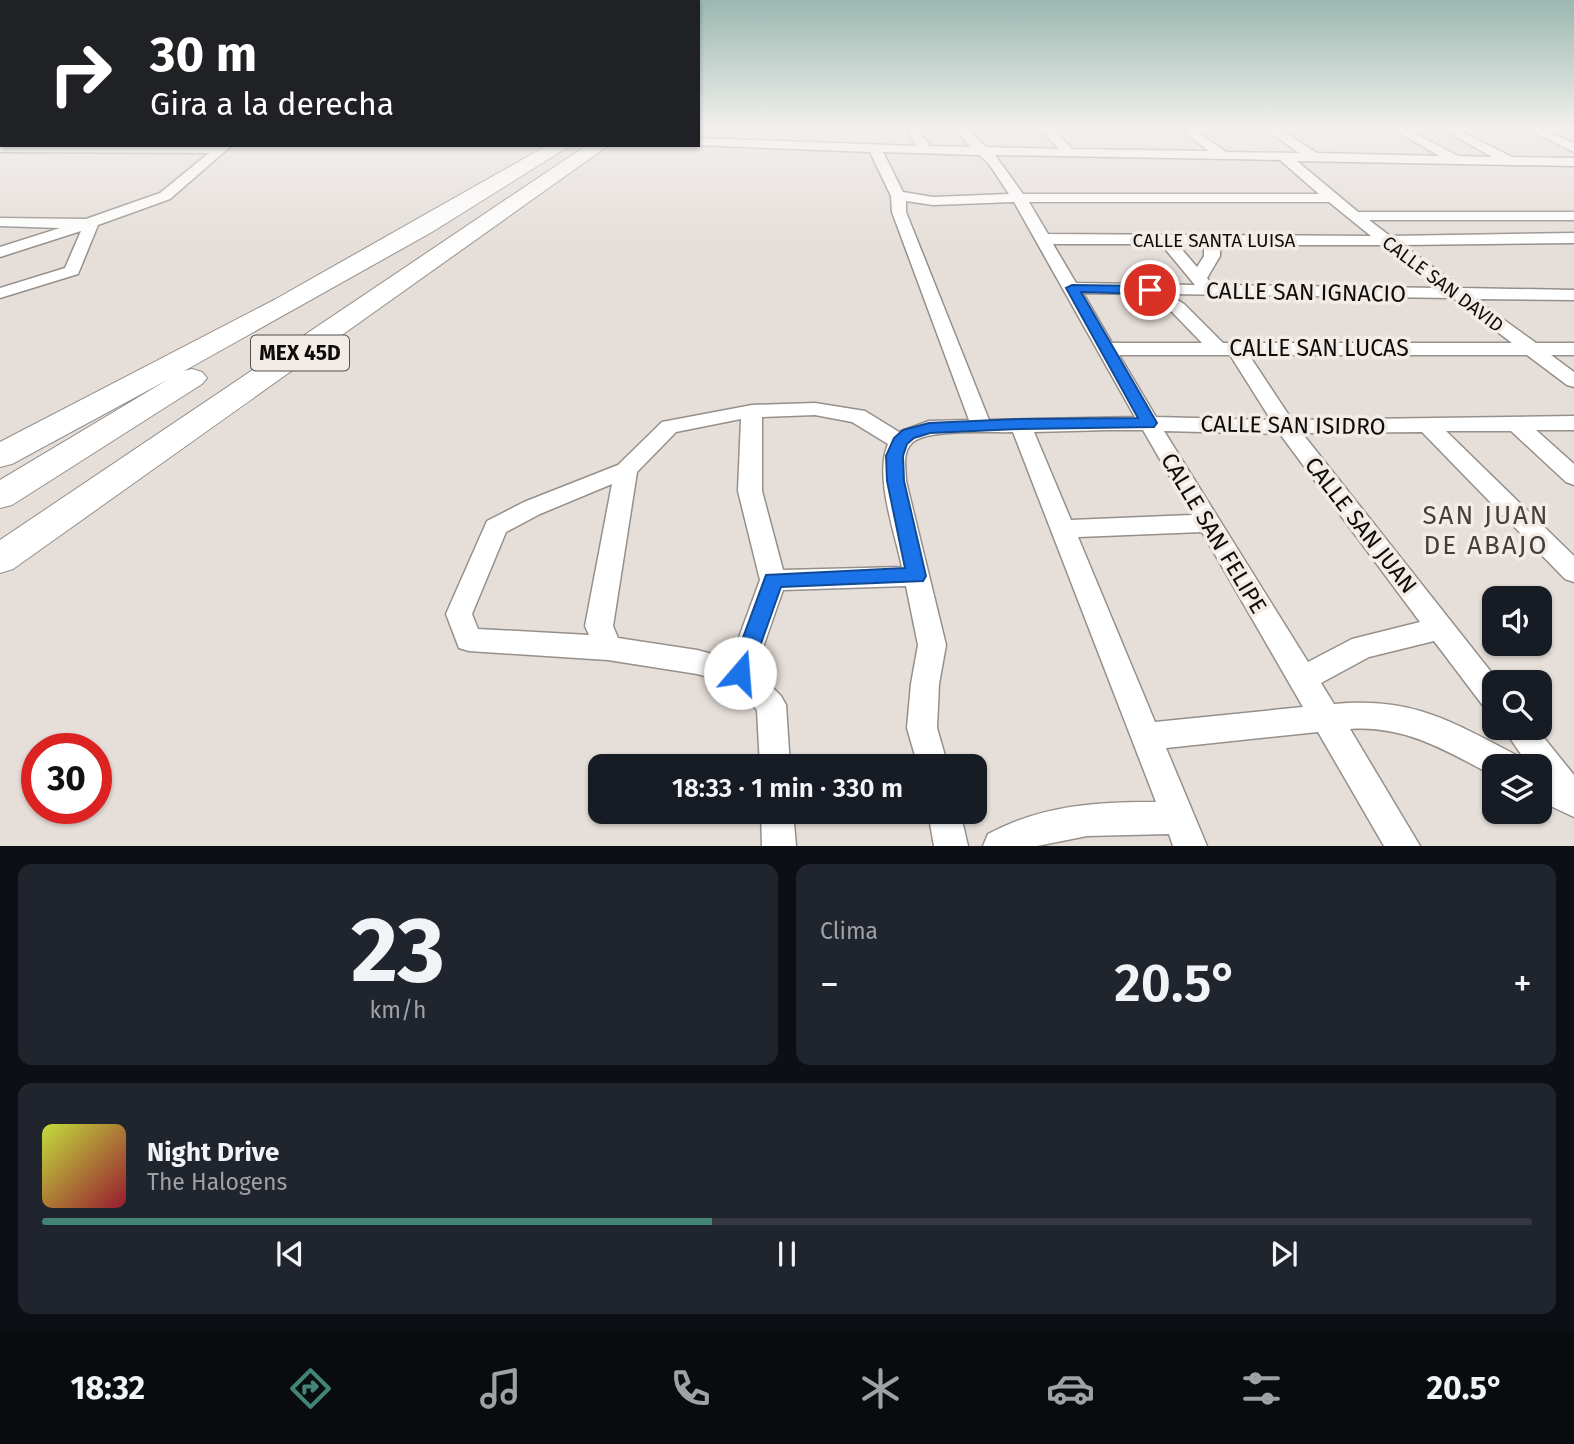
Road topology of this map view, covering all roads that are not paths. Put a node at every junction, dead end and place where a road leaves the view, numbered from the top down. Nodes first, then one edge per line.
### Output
1 (198, 168) edge
2 (523, 168) edge
3 (565, 168) edge
4 (883, 168) edge
5 (997, 168) edge
6 (1297, 168) edge
7 (1482, 168) edge
8 (1574, 172) edge
9 (558, 173) junction
10 (509, 177) junction
11 (1019, 198) junction
12 (1332, 198) junction
13 (898, 204) junction
14 (1354, 216) junction
15 (1574, 216) edge
16 (0, 222) edge
17 (91, 224) junction
18 (1574, 238) edge
19 (1041, 239) junction
20 (1166, 240) junction
21 (1212, 241) junction
22 (1387, 241) junction
23 (0, 252) edge
24 (1199, 287) junction
25 (1072, 288) junction
26 (1150, 290) junction
27 (0, 293) edge
28 (1455, 294) junction
29 (1574, 295) edge
30 (1178, 308) junction
31 (1226, 348) junction
32 (1107, 349) junction
33 (1574, 349) edge
34 (1531, 350) junction
35 (1574, 381) edge
36 (752, 411) junction
37 (1149, 423) junction
38 (1574, 423) edge
39 (1020, 424) junction
40 (1516, 424) junction
41 (981, 425) junction
42 (1428, 426) junction
43 (1286, 427) junction
44 (900, 442) junction
45 (0, 456) edge
46 (626, 470) junction
47 (1574, 477) edge
48 (0, 496) edge
49 (1208, 523) junction
50 (1062, 529) junction
51 (0, 536) edge
52 (0, 559) edge
53 (1574, 572) edge
54 (916, 576) junction
55 (773, 580) junction
56 (1440, 628) junction
57 (608, 648) junction
58 (740, 673) junction
59 (1302, 679) junction
60 (1482, 682) edge
61 (1325, 719) junction
62 (1147, 737) junction
63 (1527, 740) edge
64 (774, 754) edge
65 (930, 754) edge
66 (1484, 754) edge
67 (1552, 790) edge
68 (1574, 801) edge
69 (778, 824) edge
70 (947, 824) edge
71 (1185, 832) edge
72 (779, 845) edge
73 (951, 845) edge
74 (1000, 845) edge
75 (1403, 845) edge

1 - 17 street
2 - 10 highway, MEX 45D
3 - 9 highway, MEX 45D
4 - 13 street
5 - 11 street, CALLE SAN FELIPE
6 - 12 street, CALLE SAN DAVID
7 - 8 street
9 - 51 highway
9 - 52 highway, MEX 45D
10 - 45 highway, MEX 45D
10 - 48 highway
11 - 12 street
11 - 13 street
11 - 19 street, CALLE SAN FELIPE
12 - 14 street, CALLE SAN DAVID
13 - 41 street
14 - 15 street
14 - 22 street, CALLE SAN DAVID
16 - 17 street
17 - 23 street
17 - 27 street
18 - 22 street, CALLE SANTA LUISA
19 - 20 street, CALLE SANTA LUISA
19 - 25 street, CALLE SAN FELIPE
20 - 21 street, CALLE SANTA LUISA
20 - 24 street
21 - 22 street, CALLE SANTA LUISA
21 - 24 street
22 - 28 street, CALLE SAN DAVID
24 - 26 street, CALLE SAN IGNACIO
24 - 28 street, CALLE SAN IGNACIO
24 - 30 street
25 - 26 street, CALLE SAN IGNACIO
25 - 32 street, CALLE SAN FELIPE
26 - 30 street, CALLE SAN JUAN
28 - 29 street, CALLE SAN IGNACIO
28 - 34 street, CALLE SAN DAVID
30 - 31 street, CALLE SAN JUAN
31 - 32 street, CALLE SAN LUCAS
31 - 34 street, CALLE SAN LUCAS
31 - 43 street, CALLE SAN JUAN
32 - 37 street, CALLE SAN FELIPE
33 - 34 street, CALLE SAN LUCAS
34 - 35 street, CALLE SAN DAVID
36 - 44 street
36 - 46 street
36 - 55 street
37 - 39 street, CALLE SAN ISIDRO
37 - 43 street, CALLE SAN ISIDRO
37 - 49 street, CALLE SAN FELIPE
38 - 40 street, CALLE SAN ISIDRO
39 - 41 street, CALLE SAN ISIDRO
39 - 50 street
40 - 42 street, CALLE SAN ISIDRO
40 - 47 street
41 - 44 street, CALLE SAN ISIDRO
42 - 43 street, CALLE SAN ISIDRO
42 - 53 street
43 - 56 street, CALLE SAN JUAN
44 - 54 street
46 - 57 street
46 - 57 street
49 - 50 street
49 - 59 street, CALLE SAN FELIPE
50 - 62 street
54 - 55 street
54 - 65 street
55 - 58 street
56 - 59 street
56 - 60 street, CALLE SAN JUAN
57 - 58 street
58 - 64 street
59 - 61 street, CALLE SAN FELIPE
61 - 62 street
61 - 66 street
61 - 75 street, CALLE SAN FELIPE
62 - 71 street
63 - 68 street
67 - 68 street
69 - 72 street
70 - 73 street
71 - 74 street

